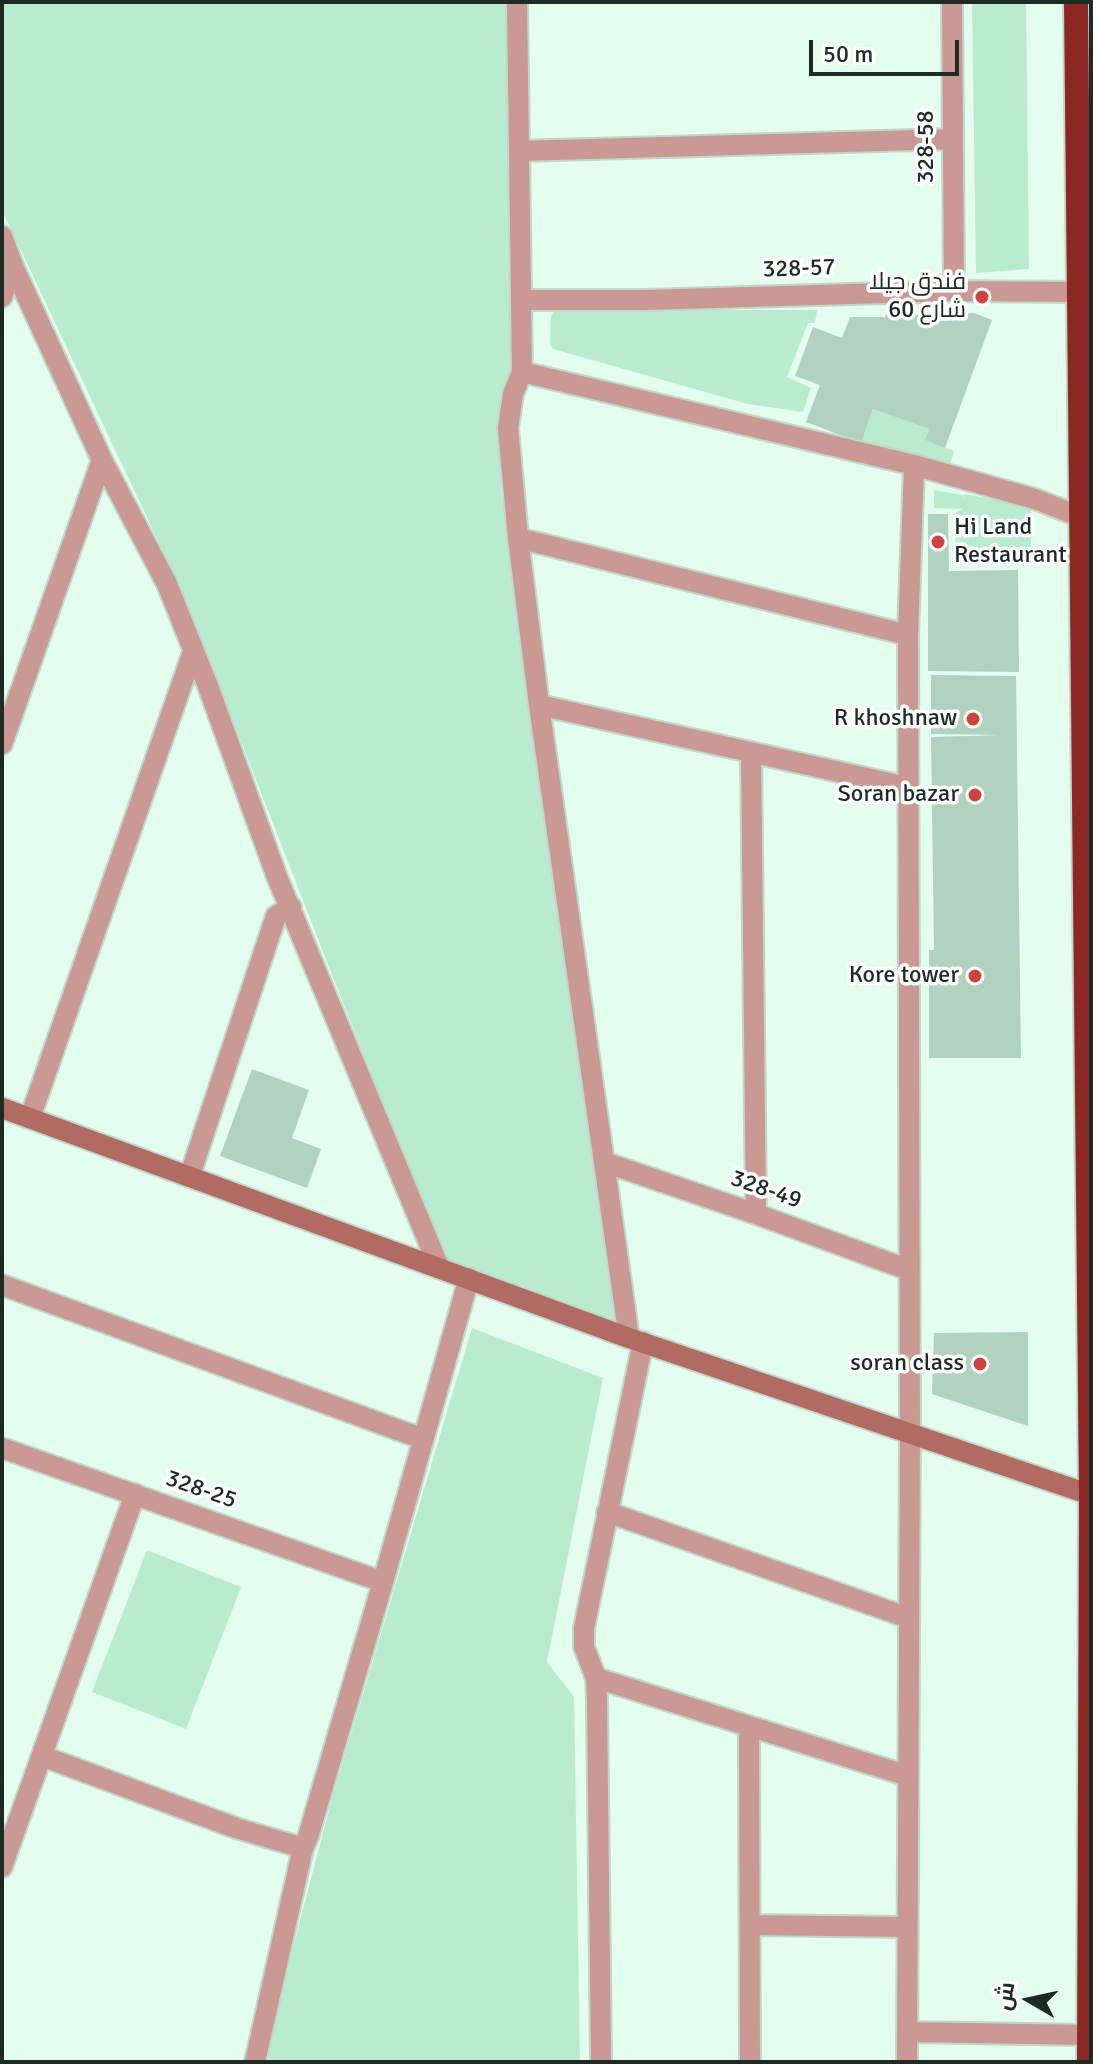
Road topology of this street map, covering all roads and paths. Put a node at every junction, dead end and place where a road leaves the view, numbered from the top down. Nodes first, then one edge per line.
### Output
1 (517, 2) edge
2 (952, 2) edge
3 (1076, 2) edge
4 (953, 139) junction
5 (519, 151) junction
6 (2, 236) edge
7 (13, 266) junction
8 (954, 291) junction
9 (1079, 292) junction
10 (2, 297) edge
11 (521, 300) junction
12 (522, 372) junction
13 (102, 460) junction
14 (914, 465) junction
15 (1081, 517) junction
16 (518, 538) junction
17 (908, 635) junction
18 (193, 652) junction
19 (539, 705) junction
20 (2, 744) edge
21 (751, 752) junction
22 (907, 787) junction
23 (291, 907) junction
24 (1088, 1016) edge
25 (2, 1108) edge
26 (30, 1118) junction
27 (604, 1162) junction
28 (190, 1175) junction
29 (756, 1214) junction
30 (439, 1267) junction
31 (909, 1270) junction
32 (469, 1278) junction
33 (2, 1285) edge
34 (636, 1340) junction
35 (910, 1432) junction
36 (423, 1439) junction
37 (2, 1448) edge
38 (135, 1494) junction
39 (1091, 1495) edge
40 (607, 1512) junction
41 (383, 1582) junction
42 (909, 1618) junction
43 (596, 1678) junction
44 (749, 1726) junction
45 (42, 1756) junction
46 (908, 1776) junction
47 (303, 1848) junction
48 (2, 1867) edge
49 (751, 1925) junction
50 (907, 1927) junction
51 (907, 2032) junction
52 (1089, 2035) edge
53 (255, 2062) edge
54 (601, 2062) edge
55 (750, 2062) edge
56 (907, 2062) edge
57 (1089, 2062) edge

1 - 5 street
2 - 4 street, 328-58
3 - 9 highway
4 - 5 street
4 - 8 street, 328-58
5 - 11 street
6 - 7 street
7 - 10 street
7 - 13 street
8 - 9 street, 328-57
8 - 11 street, 328-57
9 - 15 highway
11 - 12 street
12 - 14 street
12 - 16 street
13 - 18 street
13 - 20 street
14 - 15 street
14 - 17 street
15 - 24 highway
16 - 17 street
16 - 19 street
17 - 22 street
18 - 23 street
18 - 26 street
19 - 21 street
19 - 27 street
21 - 22 street
21 - 29 street
22 - 31 street
23 - 28 street
23 - 30 street
24 - 39 highway
25 - 26 street
26 - 28 street
27 - 29 street, 328-49
27 - 34 street
28 - 30 street
29 - 31 street, 328-49
30 - 32 street
31 - 35 street
32 - 34 street
32 - 36 street
33 - 36 street
34 - 35 street
34 - 40 street
35 - 39 street
35 - 42 street
36 - 41 street
37 - 38 street, 328-25
38 - 41 street, 328-25
38 - 45 street
39 - 52 highway
40 - 42 street
40 - 43 street
41 - 47 street
42 - 46 street
43 - 44 street
43 - 54 street
44 - 46 street
44 - 49 street
45 - 47 street
45 - 48 street
46 - 50 street
47 - 53 street
49 - 50 street
49 - 55 street
50 - 51 street
51 - 52 street
51 - 56 street
52 - 57 highway

